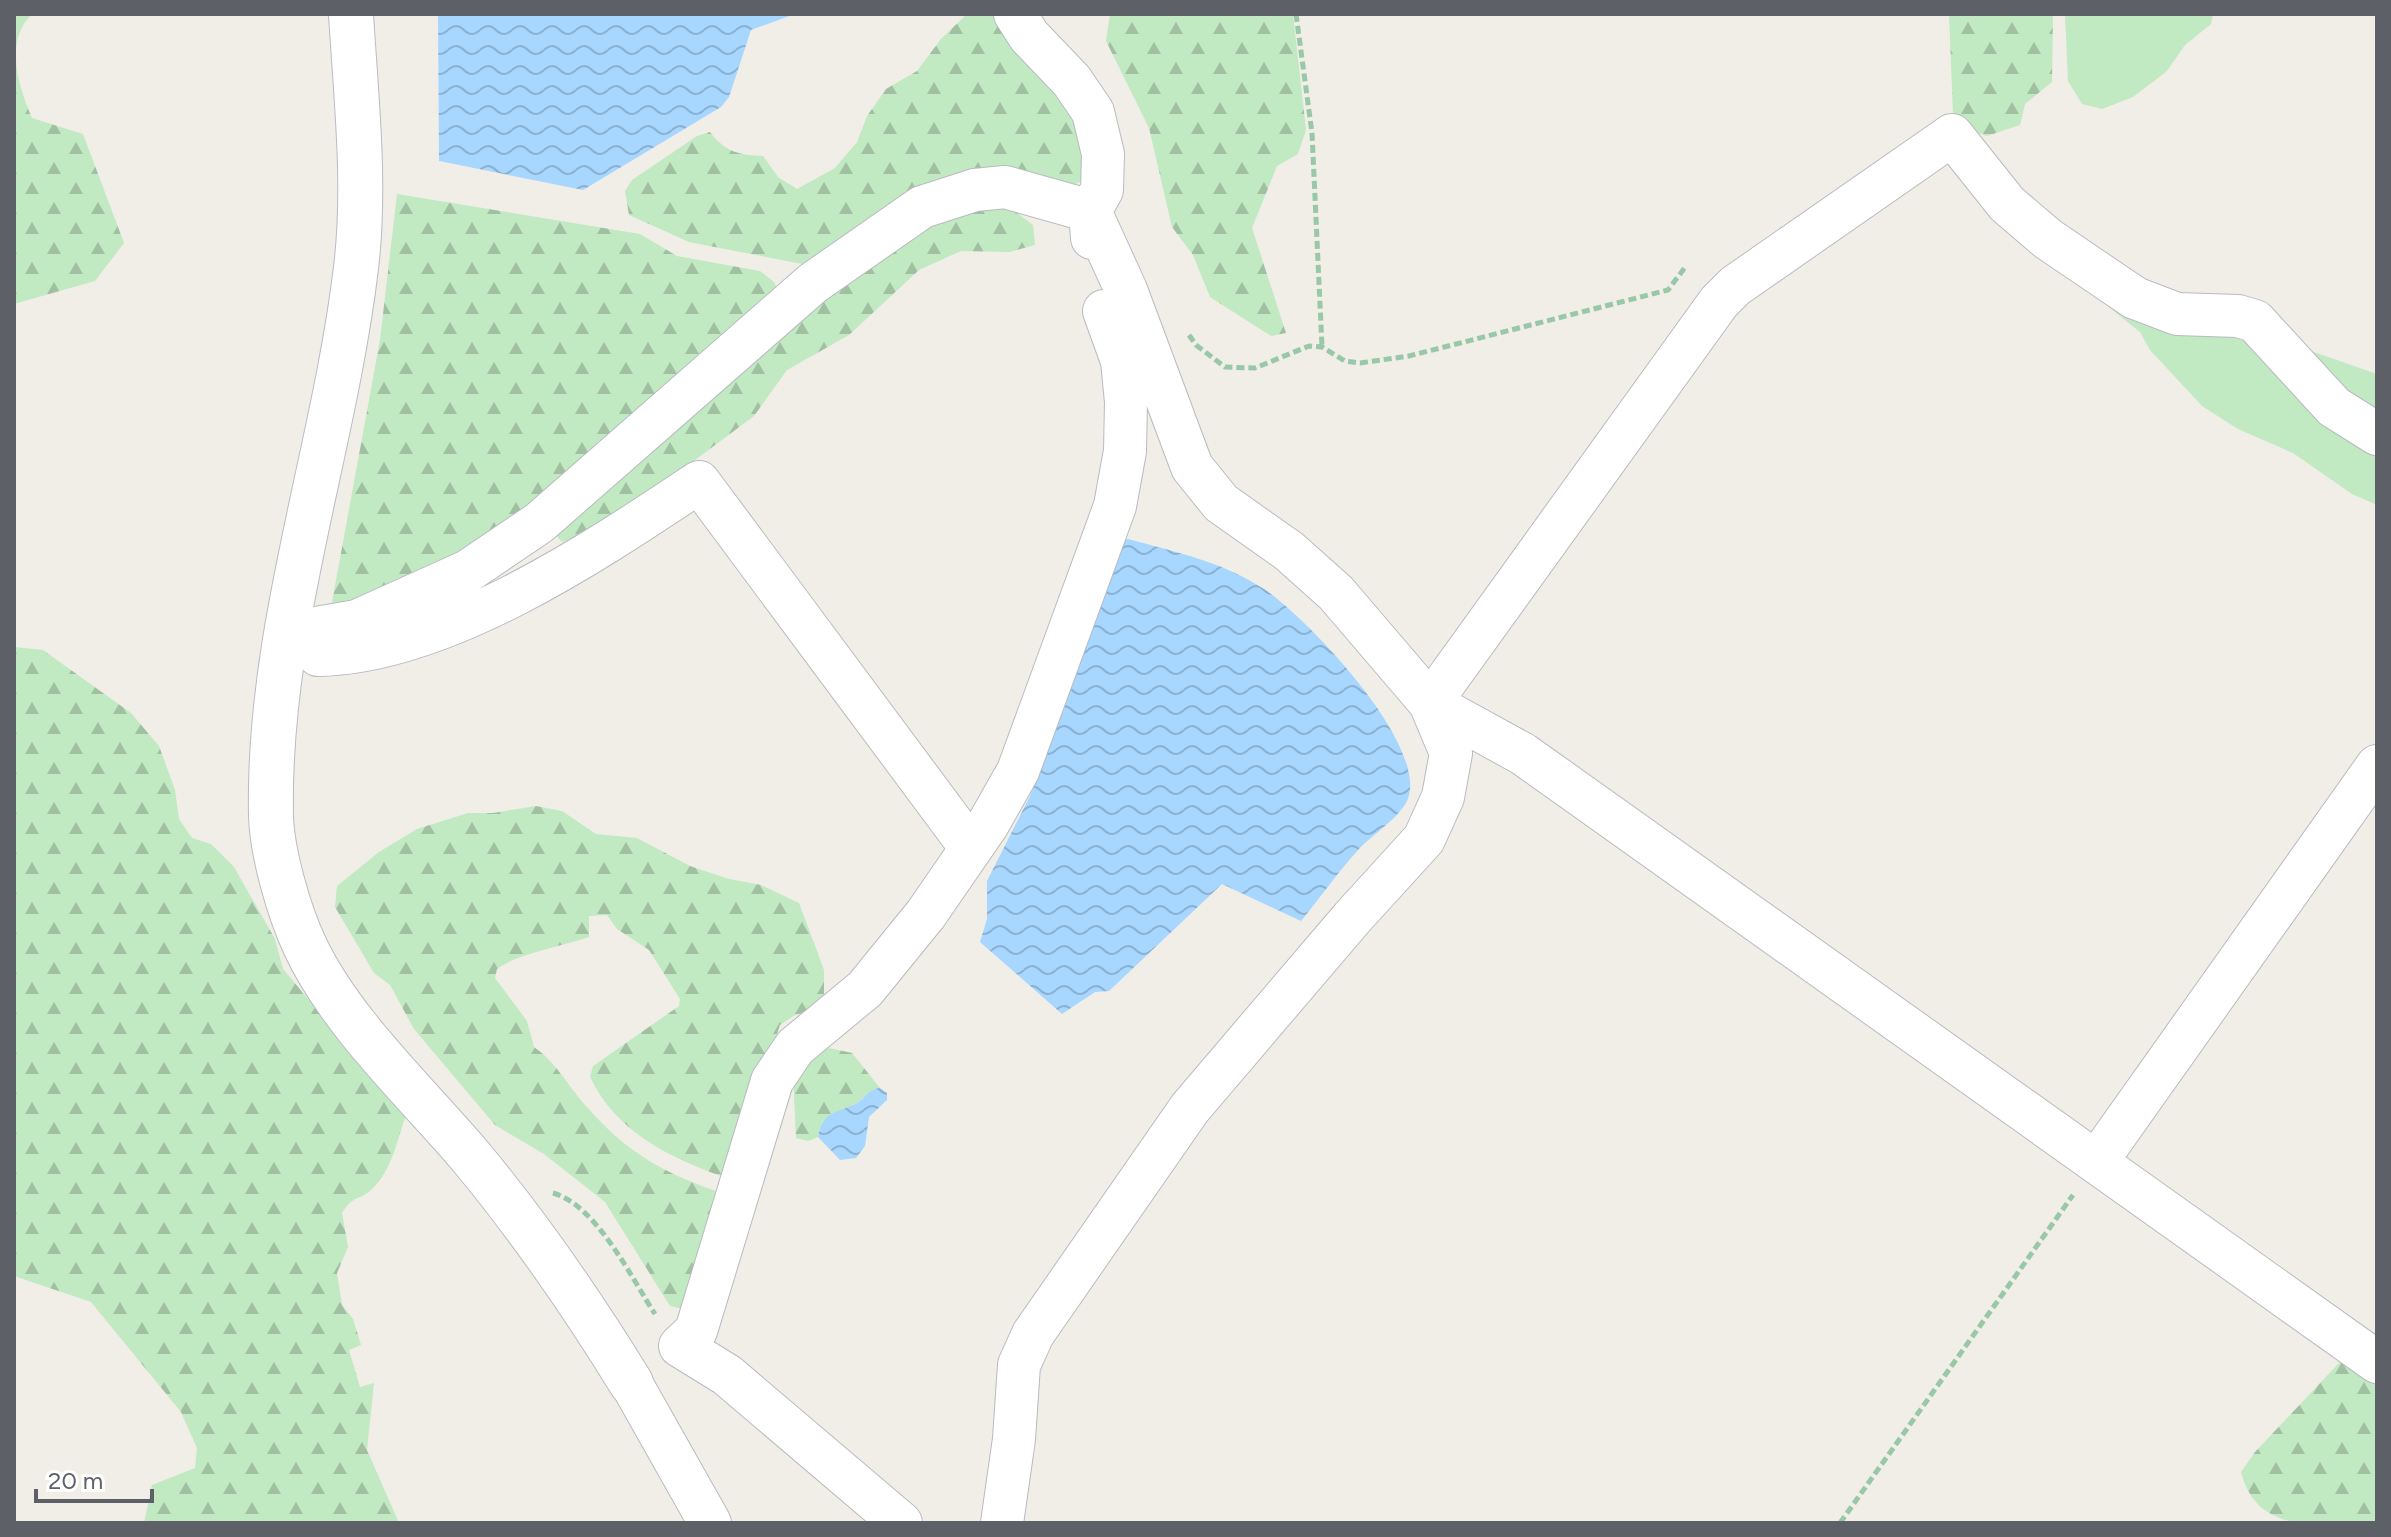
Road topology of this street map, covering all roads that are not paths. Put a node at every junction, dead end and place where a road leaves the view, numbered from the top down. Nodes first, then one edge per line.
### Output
1 (351, 14) edge
2 (1015, 14) edge
3 (1090, 211) junction
4 (2377, 434) edge
5 (286, 644) junction
6 (1430, 703) junction
7 (2377, 766) edge
8 (971, 848) junction
9 (2097, 1161) junction
10 (2377, 1362) edge
11 (631, 1383) joint
12 (710, 1523) edge
13 (901, 1523) edge
14 (1002, 1523) edge

1 - 5 street
2 - 3 street
3 - 5 street
3 - 6 street
3 - 8 street
4 - 6 street
5 - 8 street
5 - 11 street
6 - 9 street
6 - 14 street
7 - 9 street
8 - 13 street
9 - 10 street
11 - 12 street

